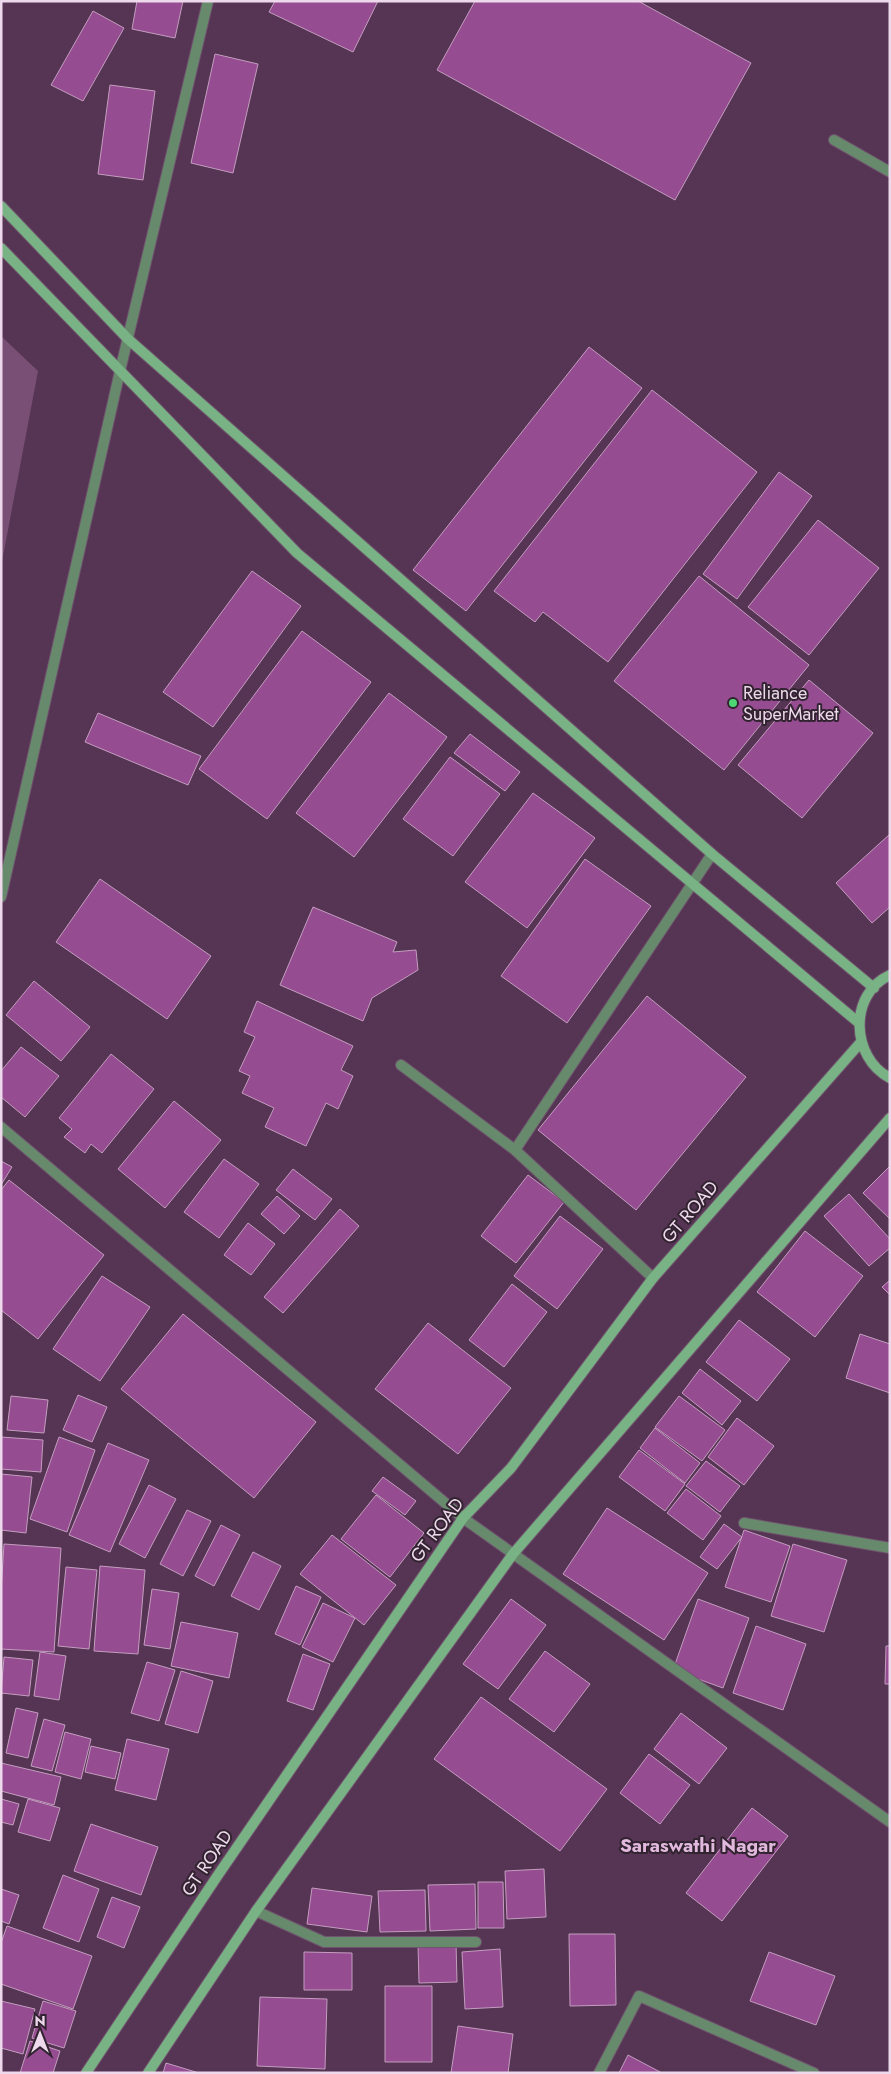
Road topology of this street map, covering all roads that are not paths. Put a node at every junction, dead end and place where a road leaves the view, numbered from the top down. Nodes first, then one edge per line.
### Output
1 (208, 1) edge
2 (834, 140) dead end
3 (890, 172) edge
4 (1, 206) edge
5 (1, 248) edge
6 (128, 339) junction
7 (120, 371) junction
8 (712, 854) junction
9 (693, 884) junction
10 (1, 897) edge
11 (890, 975) edge
12 (874, 988) junction
13 (859, 1023) junction
14 (861, 1042) junction
15 (401, 1065) dead end
16 (890, 1078) edge
17 (890, 1118) edge
18 (1, 1127) edge
19 (515, 1150) junction
20 (653, 1278) junction
21 (463, 1518) junction
22 (744, 1523) dead end
23 (890, 1548) edge
24 (513, 1554) junction
25 (890, 1822) edge
26 (256, 1911) junction
27 (476, 1942) dead end
28 (86, 2073) edge
29 (148, 2073) edge
30 (599, 2073) edge
31 (814, 2073) edge

1 - 6 street
2 - 3 street
4 - 6 main road
5 - 7 main road
6 - 7 street
6 - 8 main road
7 - 9 main road
7 - 10 street
8 - 9 street
8 - 12 main road
9 - 13 main road
9 - 19 street
11 - 12 main road
12 - 13 main road
13 - 14 main road
14 - 16 main road
14 - 20 main road, GT ROAD
15 - 19 street
17 - 24 main road
18 - 21 street
19 - 20 street
20 - 21 main road, GT ROAD
21 - 24 street
21 - 28 main road, GT ROAD
22 - 23 street
24 - 25 street
24 - 26 main road
26 - 27 street
26 - 29 main road
30 - 31 street

